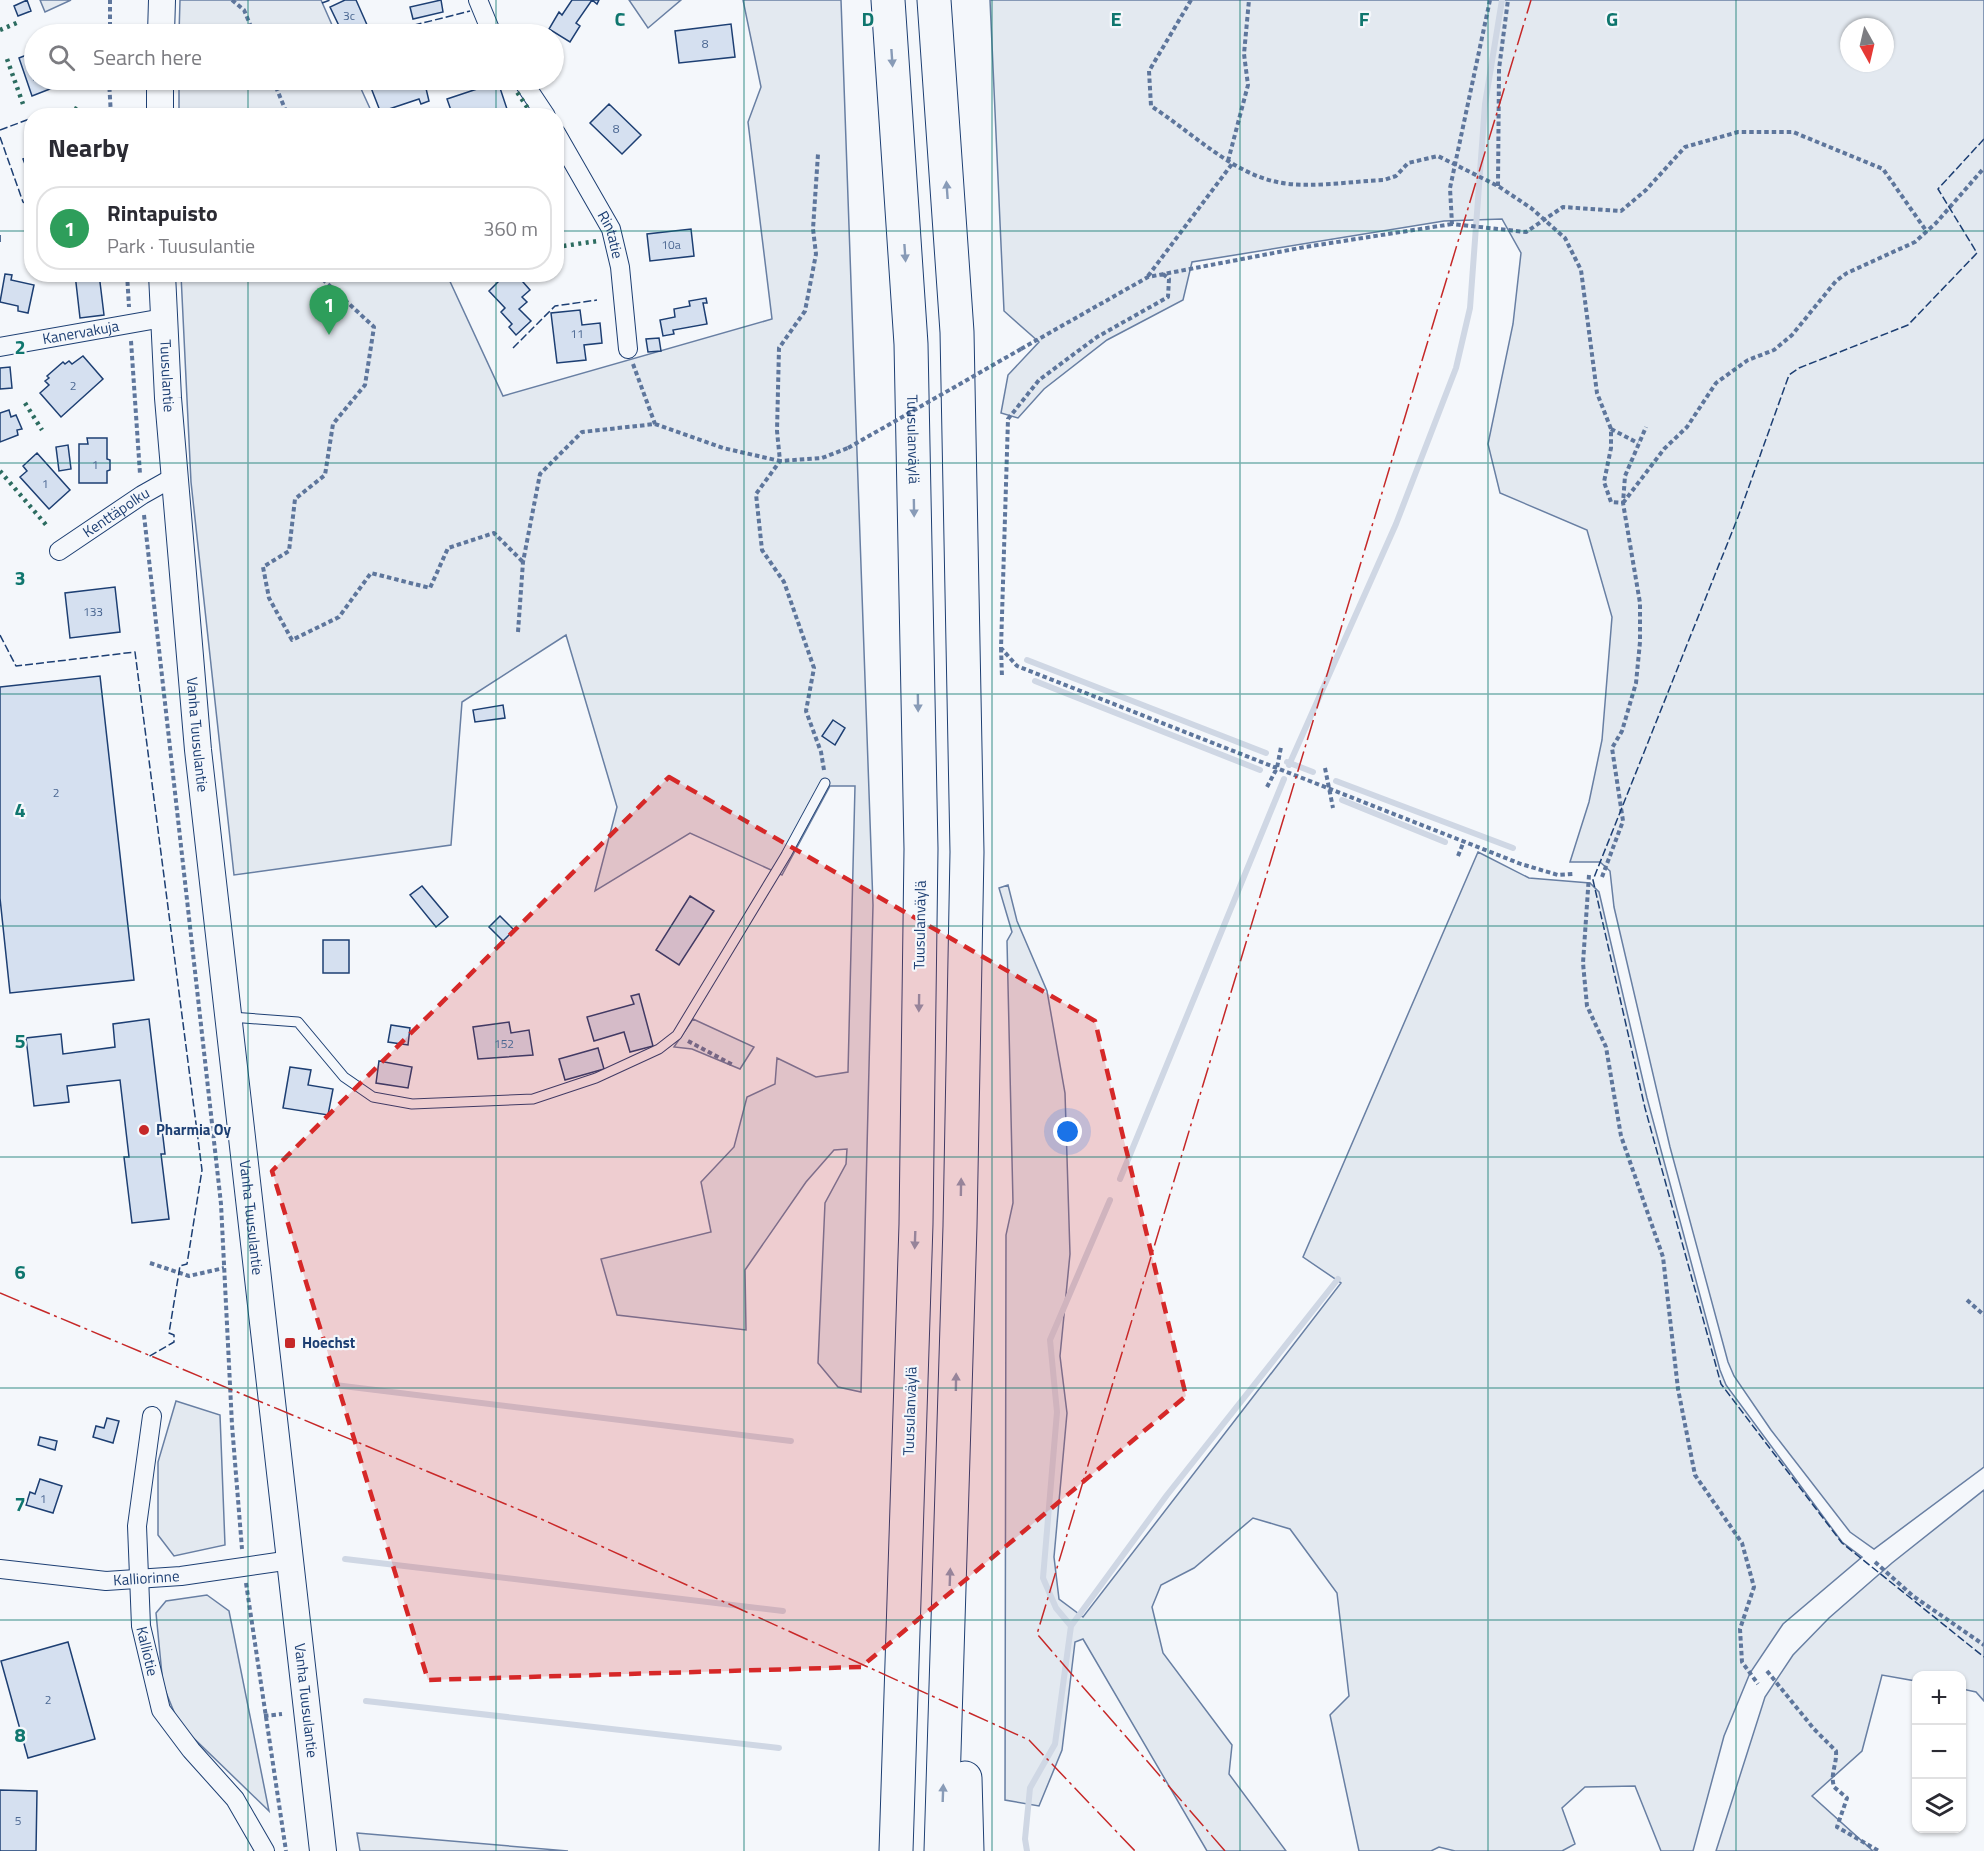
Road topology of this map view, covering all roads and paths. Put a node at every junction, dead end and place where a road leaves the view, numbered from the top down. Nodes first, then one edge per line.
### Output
1 (110, 0) edge
2 (162, 0) edge
3 (232, 0) edge
4 (478, 0) edge
5 (888, 0) edge
6 (934, 0) edge
7 (1191, 0) edge
8 (1249, 0) edge
9 (1490, 0) edge
10 (1508, 0) edge
11 (110, 24) edge
12 (161, 24) edge
13 (250, 24) edge
14 (488, 24) edge
15 (110, 90) edge
16 (160, 90) edge
17 (277, 90) edge
18 (529, 90) edge
19 (111, 108) edge
20 (160, 108) edge
21 (285, 108) edge
22 (541, 108) edge
23 (564, 147) edge
24 (818, 154) dead end
25 (1230, 163) junction
26 (1456, 165) junction
27 (1984, 168) edge
28 (1498, 186) junction
29 (1544, 219) junction
30 (1452, 224) junction
31 (1927, 232) junction
32 (1163, 274) junction
33 (1148, 277) junction
34 (127, 282) edge
35 (162, 282) edge
36 (326, 282) edge
37 (163, 318) junction
38 (130, 324) junction
39 (0, 347) edge
40 (628, 349) joint
41 (655, 424) junction
42 (1646, 426) dead end
43 (1611, 429) junction
44 (1638, 443) junction
45 (780, 461) junction
46 (174, 477) junction
47 (142, 495) junction
48 (1623, 503) junction
49 (60, 551) dead end
50 (523, 562) junction
51 (518, 632) dead end
52 (1001, 648) junction
53 (1002, 677) dead end
54 (1281, 747) dead end
55 (1277, 768) junction
56 (1325, 768) dead end
57 (825, 783) joint
58 (1267, 787) dead end
59 (1330, 788) junction
60 (1333, 808) dead end
61 (1464, 841) junction
62 (1458, 856) dead end
63 (1573, 874) dead end
64 (1589, 875) dead end
65 (1602, 877) dead end
66 (229, 1016) junction
67 (677, 1035) junction
68 (733, 1065) dead end
69 (150, 1263) dead end
70 (224, 1268) junction
71 (1966, 1300) dead end
72 (1984, 1315) edge
73 (152, 1416) dead end
74 (291, 1560) junction
75 (1875, 1562) dead end
76 (243, 1567) junction
77 (0, 1569) edge
78 (140, 1579) junction
79 (948, 1615) junction
80 (1984, 1645) edge
81 (1767, 1671) dead end
82 (1758, 1684) dead end
83 (282, 1714) dead end
84 (264, 1716) junction
85 (265, 1851) edge
86 (286, 1851) edge
87 (323, 1851) edge
88 (896, 1851) edge
89 (941, 1851) edge
90 (967, 1851) edge
91 (1879, 1851) edge

1 - 11 path
2 - 12 main road
3 - 13 path
4 - 14 street
5 -> 88 highway, Tuusulanväylä
79 -> 6 highway
7 - 25 path
8 - 25 path
9 - 26 path
10 - 28 path
15 - 19 path
16 - 20 main road
17 - 21 path
18 - 22 street
23 - 40 street, Rintatie
24 - 45 path
25 - 26 path
25 - 33 path
26 - 28 path
26 - 30 path
27 - 31 path
28 - 29 path
29 - 30 path
29 - 31 path
29 - 43 path
30 - 32 path
31 - 48 path
32 - 33 path
32 - 52 path
33 - 45 path, bridge
34 - 38 path
35 - 37 main road, Tuusulantie
36 - 50 path
37 - 38 street, Kanervakuja
37 - 46 main road, Tuusulantie
38 - 39 street, Kanervakuja
38 - 47 path
40 - 41 path
41 - 45 path
41 - 50 path
42 - 44 path
43 - 44 path
43 - 48 path
44 - 48 path
45 - 57 path
46 - 47 street, Kenttäpolku
46 - 66 main road, Vanha Tuusulantie
47 - 49 street, Kenttäpolku
47 - 70 path
48 - 65 path
50 - 51 path
52 - 53 path
52 - 55 path
54 - 55 path
55 - 58 path
55 - 59 path
56 - 59 path
57 - 67 lane
59 - 60 path
59 - 61 path
61 - 62 path
61 - 63 path
64 - 82 path
66 - 67 lane
66 - 74 main road, Vanha Tuusulantie
67 - 68 path
69 - 70 path
70 - 76 path
71 - 72 path
73 - 78 street, Kalliotie
74 - 76 street, Kalliorinne
74 - 87 main road, Vanha Tuusulantie
75 - 80 path
76 - 78 street, Kalliorinne
76 - 84 path
77 - 78 street, Kalliorinne
78 - 85 street, Kalliotie
89 -> 79 highway
79 - 90 highway
81 - 91 path
83 - 84 path
84 - 86 path

